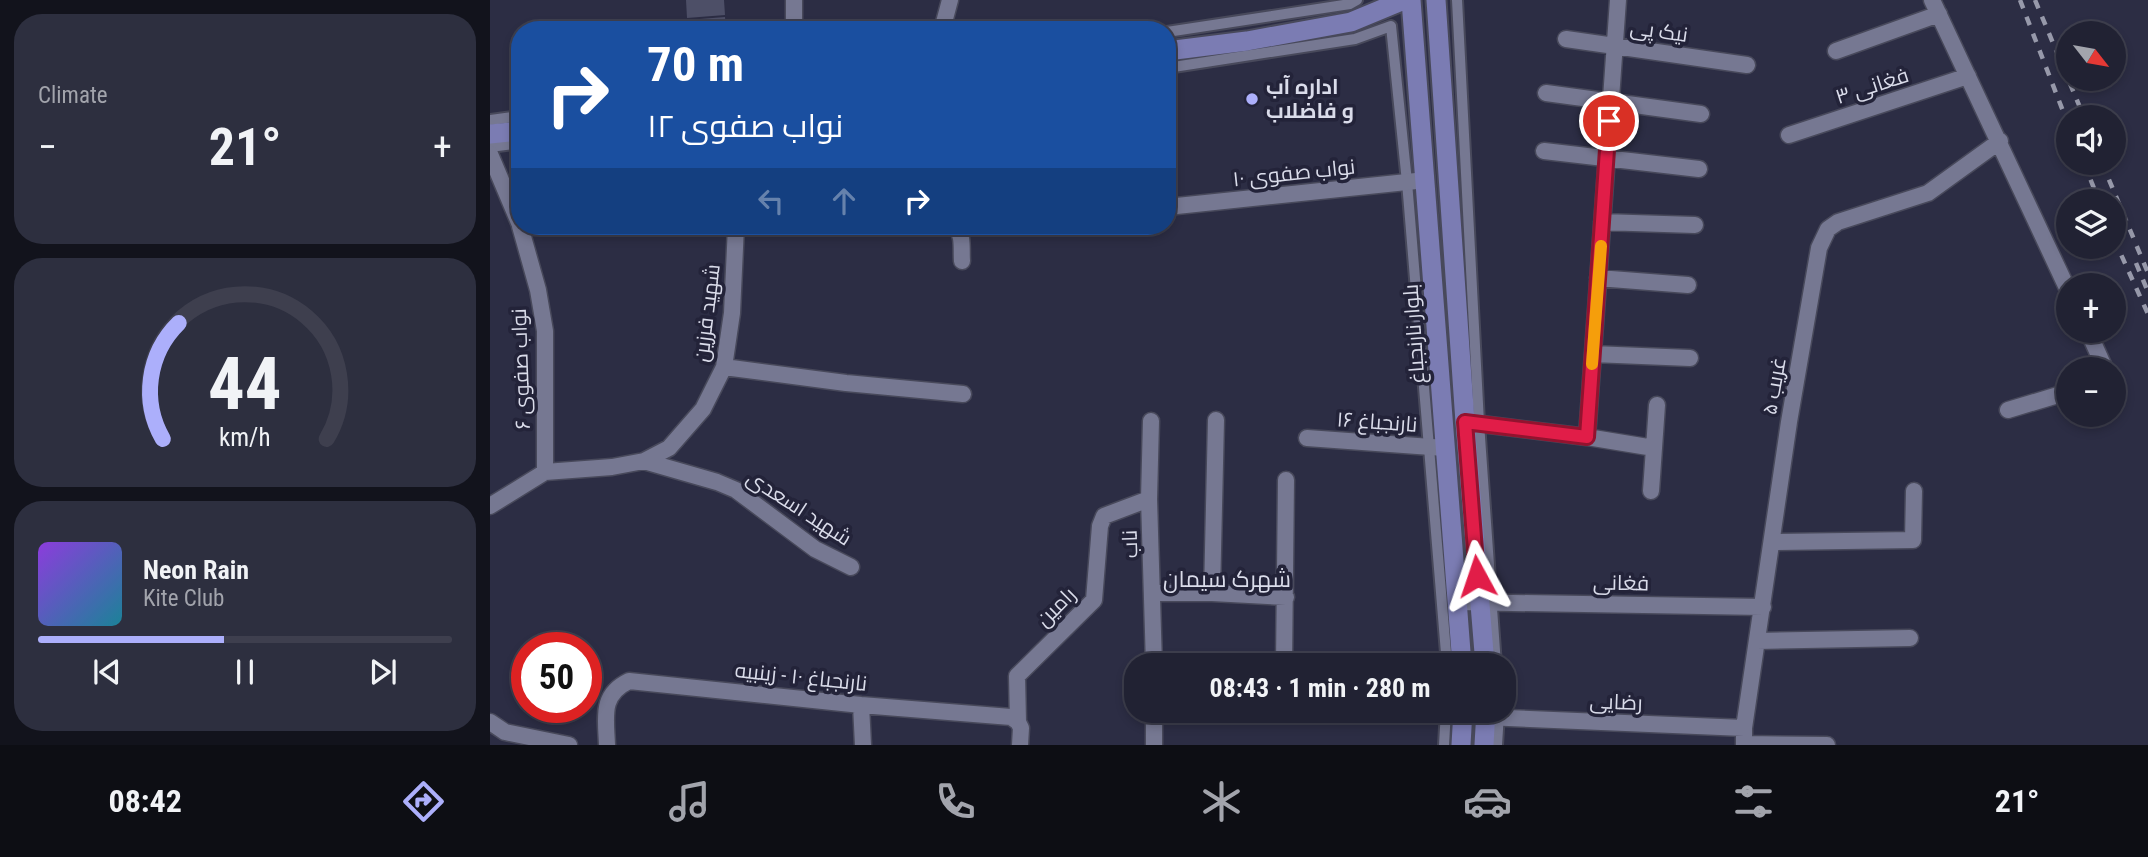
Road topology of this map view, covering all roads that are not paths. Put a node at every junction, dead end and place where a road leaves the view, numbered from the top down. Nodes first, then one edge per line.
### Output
1 (794, 0) edge
2 (950, 0) edge
3 (1357, 0) edge
4 (1404, 0) edge
5 (1411, 0) edge
6 (1436, 0) edge
7 (1457, 0) edge
8 (1618, 0) edge
9 (1935, 7) edge
10 (794, 21) edge
11 (944, 21) edge
12 (1176, 31) edge
13 (1566, 39) dead end
14 (1614, 46) junction
15 (1176, 50) edge
16 (1836, 51) dead end
17 (1747, 65) dead end
18 (1176, 67) edge
19 (1968, 76) junction
20 (1546, 93) dead end
21 (1610, 102) junction
22 (1701, 114) dead end
23 (511, 117) edge
24 (490, 120) edge
25 (511, 132) edge
26 (490, 134) edge
27 (1789, 135) dead end
28 (2000, 141) junction
29 (511, 144) edge
30 (490, 147) edge
31 (1544, 151) dead end
32 (490, 154) edge
33 (1606, 159) junction
34 (1699, 169) dead end
35 (1416, 181) junction
36 (511, 202) edge
37 (1176, 206) edge
38 (1602, 222) junction
39 (1695, 225) dead end
40 (523, 235) edge
41 (736, 235) edge
42 (961, 235) edge
43 (962, 261) dead end
44 (2060, 273) edge
45 (1598, 278) junction
46 (1688, 285) dead end
47 (1593, 354) junction
48 (1690, 358) dead end
49 (724, 367) junction
50 (963, 394) dead end
51 (2056, 396) edge
52 (1657, 405) dead end
53 (2008, 410) dead end
54 (1216, 420) dead end
55 (1151, 422) dead end
56 (1472, 422) junction
57 (1587, 437) junction
58 (1307, 438) dead end
59 (1437, 448) junction
60 (1654, 448) junction
61 (644, 461) junction
62 (545, 472) junction
63 (1286, 480) dead end
64 (1651, 491) dead end
65 (1914, 491) dead end
66 (1149, 499) junction
67 (490, 506) edge
68 (1773, 542) junction
69 (851, 567) dead end
70 (1153, 593) junction
71 (1212, 593) junction
72 (1286, 597) junction
73 (1486, 601) junction
74 (1456, 602) junction
75 (1763, 607) junction
76 (1910, 638) dead end
77 (1757, 641) junction
78 (1154, 653) edge
79 (1284, 653) edge
80 (1446, 653) edge
81 (1461, 653) edge
82 (1485, 653) edge
83 (1494, 653) edge
84 (861, 705) junction
85 (1516, 716) edge
86 (490, 722) edge
87 (1018, 722) junction
88 (1154, 723) edge
89 (1445, 723) edge
90 (1462, 723) edge
91 (1490, 723) edge
92 (1493, 723) edge
93 (1744, 739) edge
94 (561, 744) edge
95 (607, 745) edge
96 (863, 745) edge
97 (1020, 745) edge
98 (1154, 745) edge
99 (1444, 745) edge
100 (1461, 745) edge
101 (1484, 745) edge
102 (1497, 745) edge
103 (1827, 745) edge

1 - 10 street
2 - 11 street
3 - 12 street
4 - 15 main road
5 - 35 main road, بلوار نارنجباغ
6 - 56 main road
7 - 56 street
8 - 14 street
9 - 16 street
9 - 19 street
13 - 14 street, نیک پی
14 - 17 street, نیک پی
14 - 21 street
18 - 35 street
19 - 27 street, فغانی ۳
19 - 28 street
20 - 21 street
21 - 22 street
21 - 33 street
23 - 24 street
25 - 26 main road
28 - 44 street
28 - 68 street, غریب ۵
29 - 30 street
31 - 33 street
32 - 36 street, نواب صفوی ۶
33 - 34 street
33 - 38 street
35 - 37 street, نواب صفوی ۱۰
35 - 59 main road, بلوار نارنجباغ
38 - 39 street
38 - 45 street
40 - 62 street, نواب صفوی ۶
41 - 49 street, شهید فرزین
42 - 43 street
45 - 46 street
45 - 47 street
47 - 48 street
47 - 57 street
49 - 50 street
49 - 61 street, شهید فرزین
51 - 53 street
52 - 60 street
54 - 71 street
55 - 66 street, ناب
56 - 57 street
56 - 73 main road
57 - 60 street
58 - 59 street, نارنجباغ ۱۶
59 - 74 main road, بلوار نارنجباغ
59 - 80 street
60 - 64 street
61 - 62 street, شهید فرزین
61 - 69 street, شهید اسعدی
62 - 67 street, شهید فرزین
63 - 72 street
65 - 68 street
66 - 70 street, ناب
66 - 87 street, رامین
68 - 75 street, غریب ۵
70 - 71 street
70 - 78 street, ناب
71 - 72 street
72 - 79 street
73 - 74 street, فغانی
73 - 75 street, فغانی
73 - 82 main road
73 - 83 street
74 - 81 main road, بلوار نارنجباغ
75 - 77 street, غریب ۵
76 - 77 street
77 - 93 street, غریب ۵
84 - 87 street, نارنجباغ ۱۰ - زینبیه
84 - 95 street, نارنجباغ ۱۰ - زینبیه
84 - 96 street
85 - 93 street, رضایی
86 - 94 street
87 - 97 street
88 - 98 street
89 - 99 street
90 - 100 main road
91 - 101 main road
92 - 102 street
93 - 103 street, رضایی

